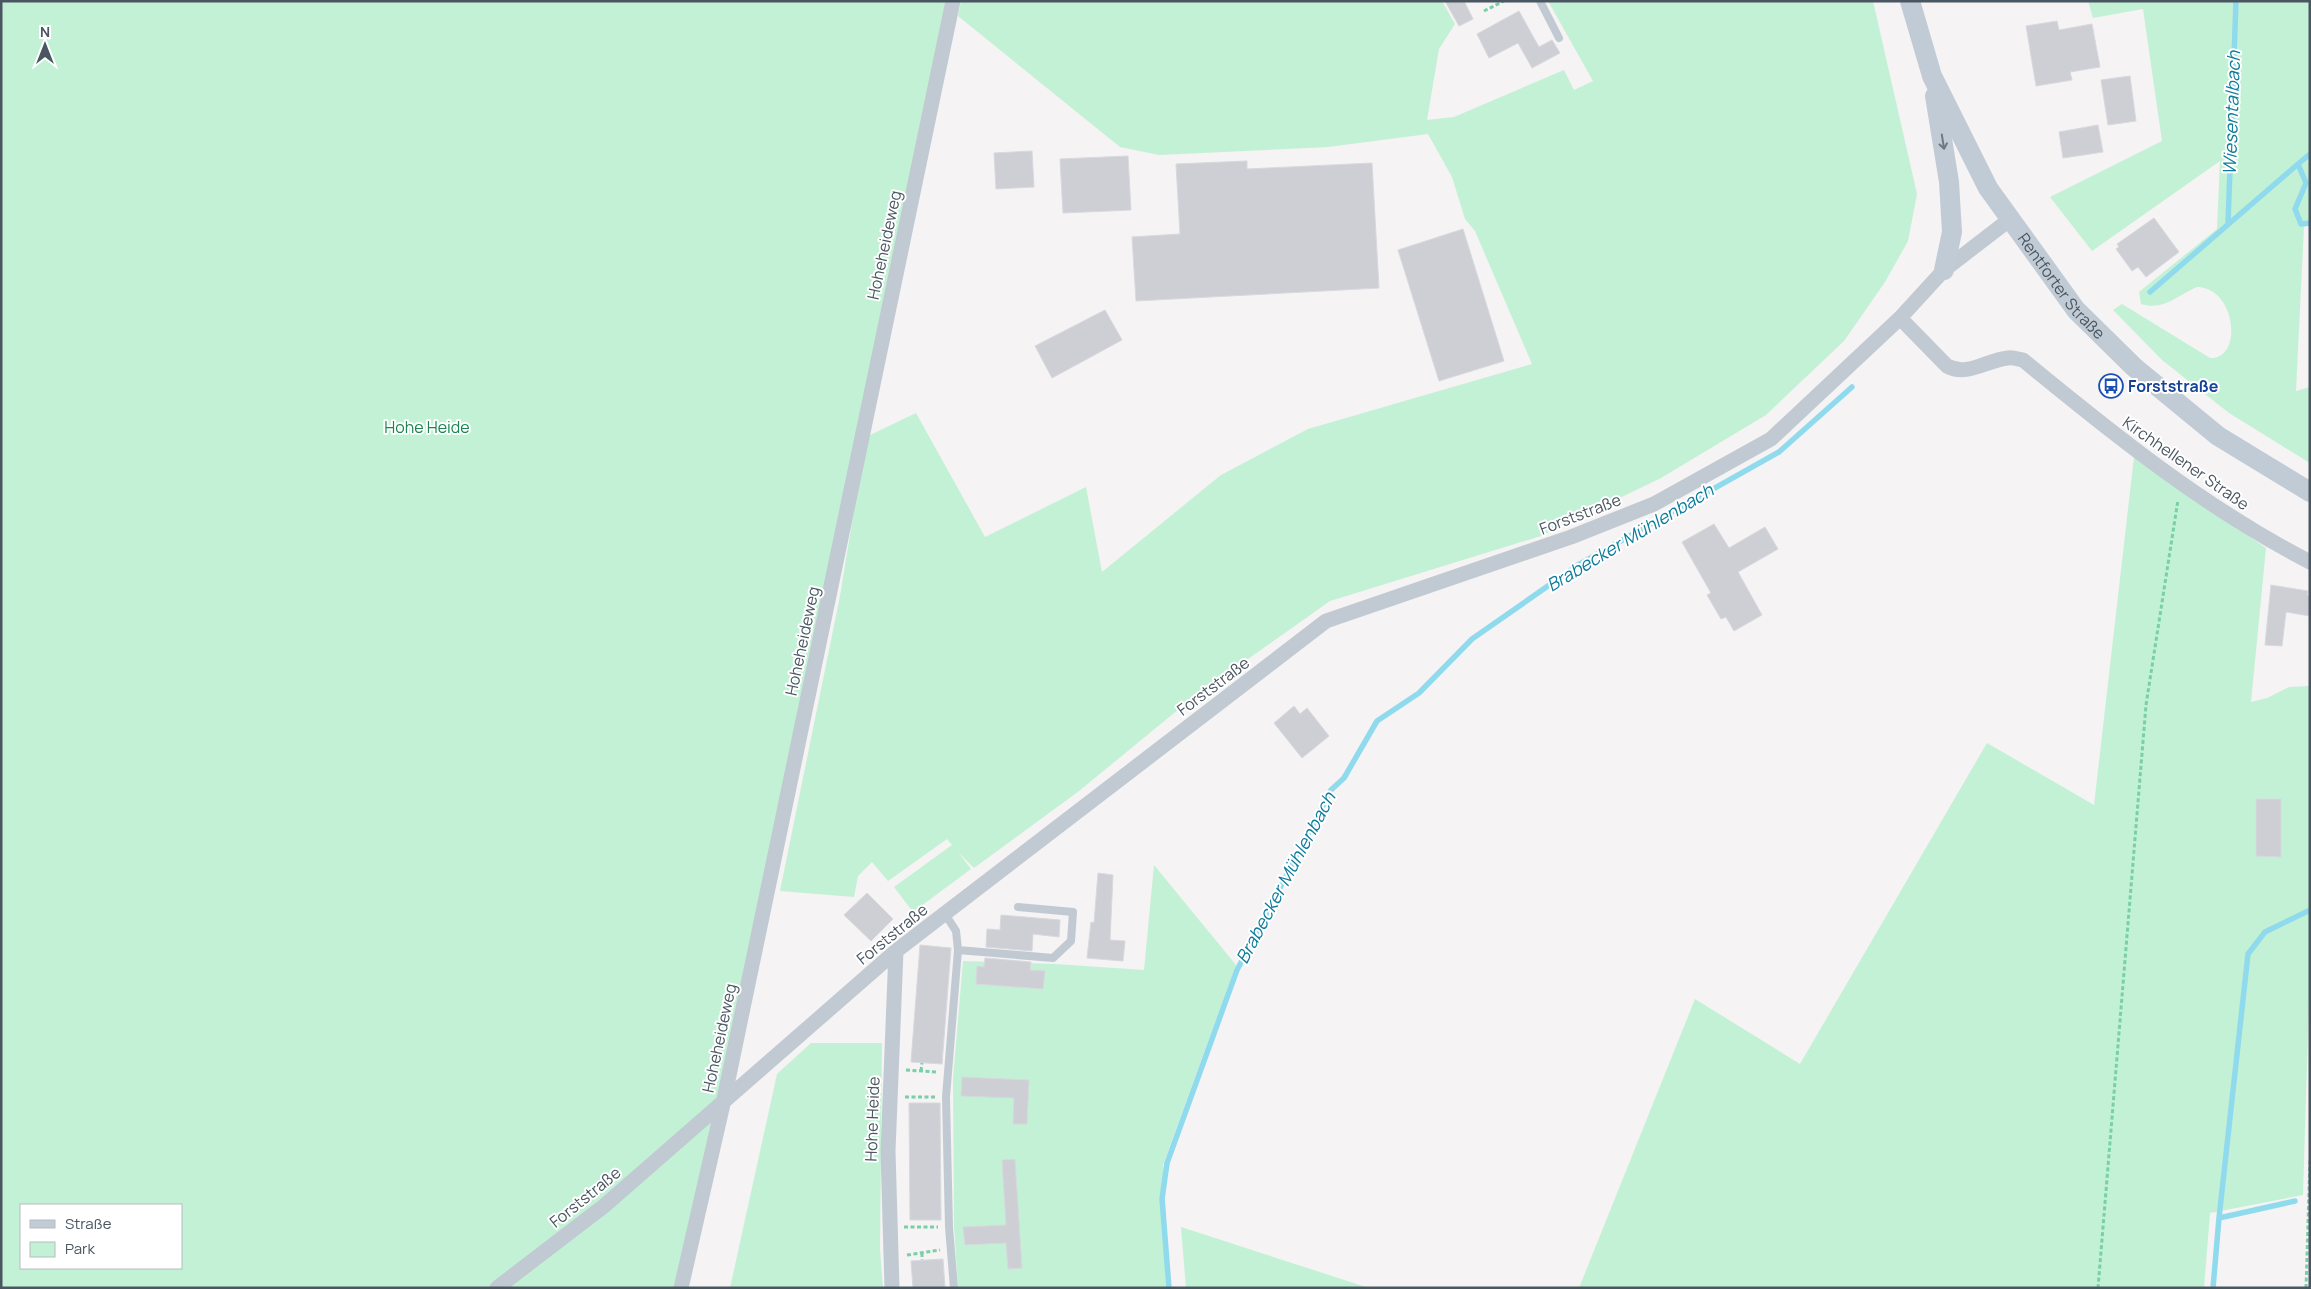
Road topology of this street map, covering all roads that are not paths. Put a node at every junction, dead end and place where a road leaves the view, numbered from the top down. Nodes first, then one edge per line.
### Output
1 (953, 1) edge
2 (1540, 1) edge
3 (1910, 1) edge
4 (1560, 38) dead end
5 (1932, 76) junction
6 (2009, 220) junction
7 (1944, 270) junction
8 (1900, 318) junction
9 (2310, 492) edge
10 (2310, 562) edge
11 (1018, 907) dead end
12 (945, 914) junction
13 (958, 950) junction
14 (896, 951) junction
15 (723, 1104) junction
16 (497, 1288) edge
17 (681, 1288) edge
18 (892, 1288) edge
19 (954, 1288) edge

1 - 15 street, Hoheheideweg
2 - 4 lane
3 - 5 main road, Rentforter Straße
5 - 6 main road, Rentforter Straße
5 -> 7 main road
6 - 7 street, Forststraße
6 - 9 main road, Rentforter Straße
7 - 8 street, Forststraße
8 - 10 street, Kirchhellener Straße
8 - 12 street, Forststraße
11 - 13 lane
12 - 13 lane
12 - 14 street, Forststraße
13 - 19 lane
14 - 15 street, Forststraße
14 - 18 street, Hohe Heide
15 - 16 street, Forststraße
15 - 17 street, Hoheheideweg

